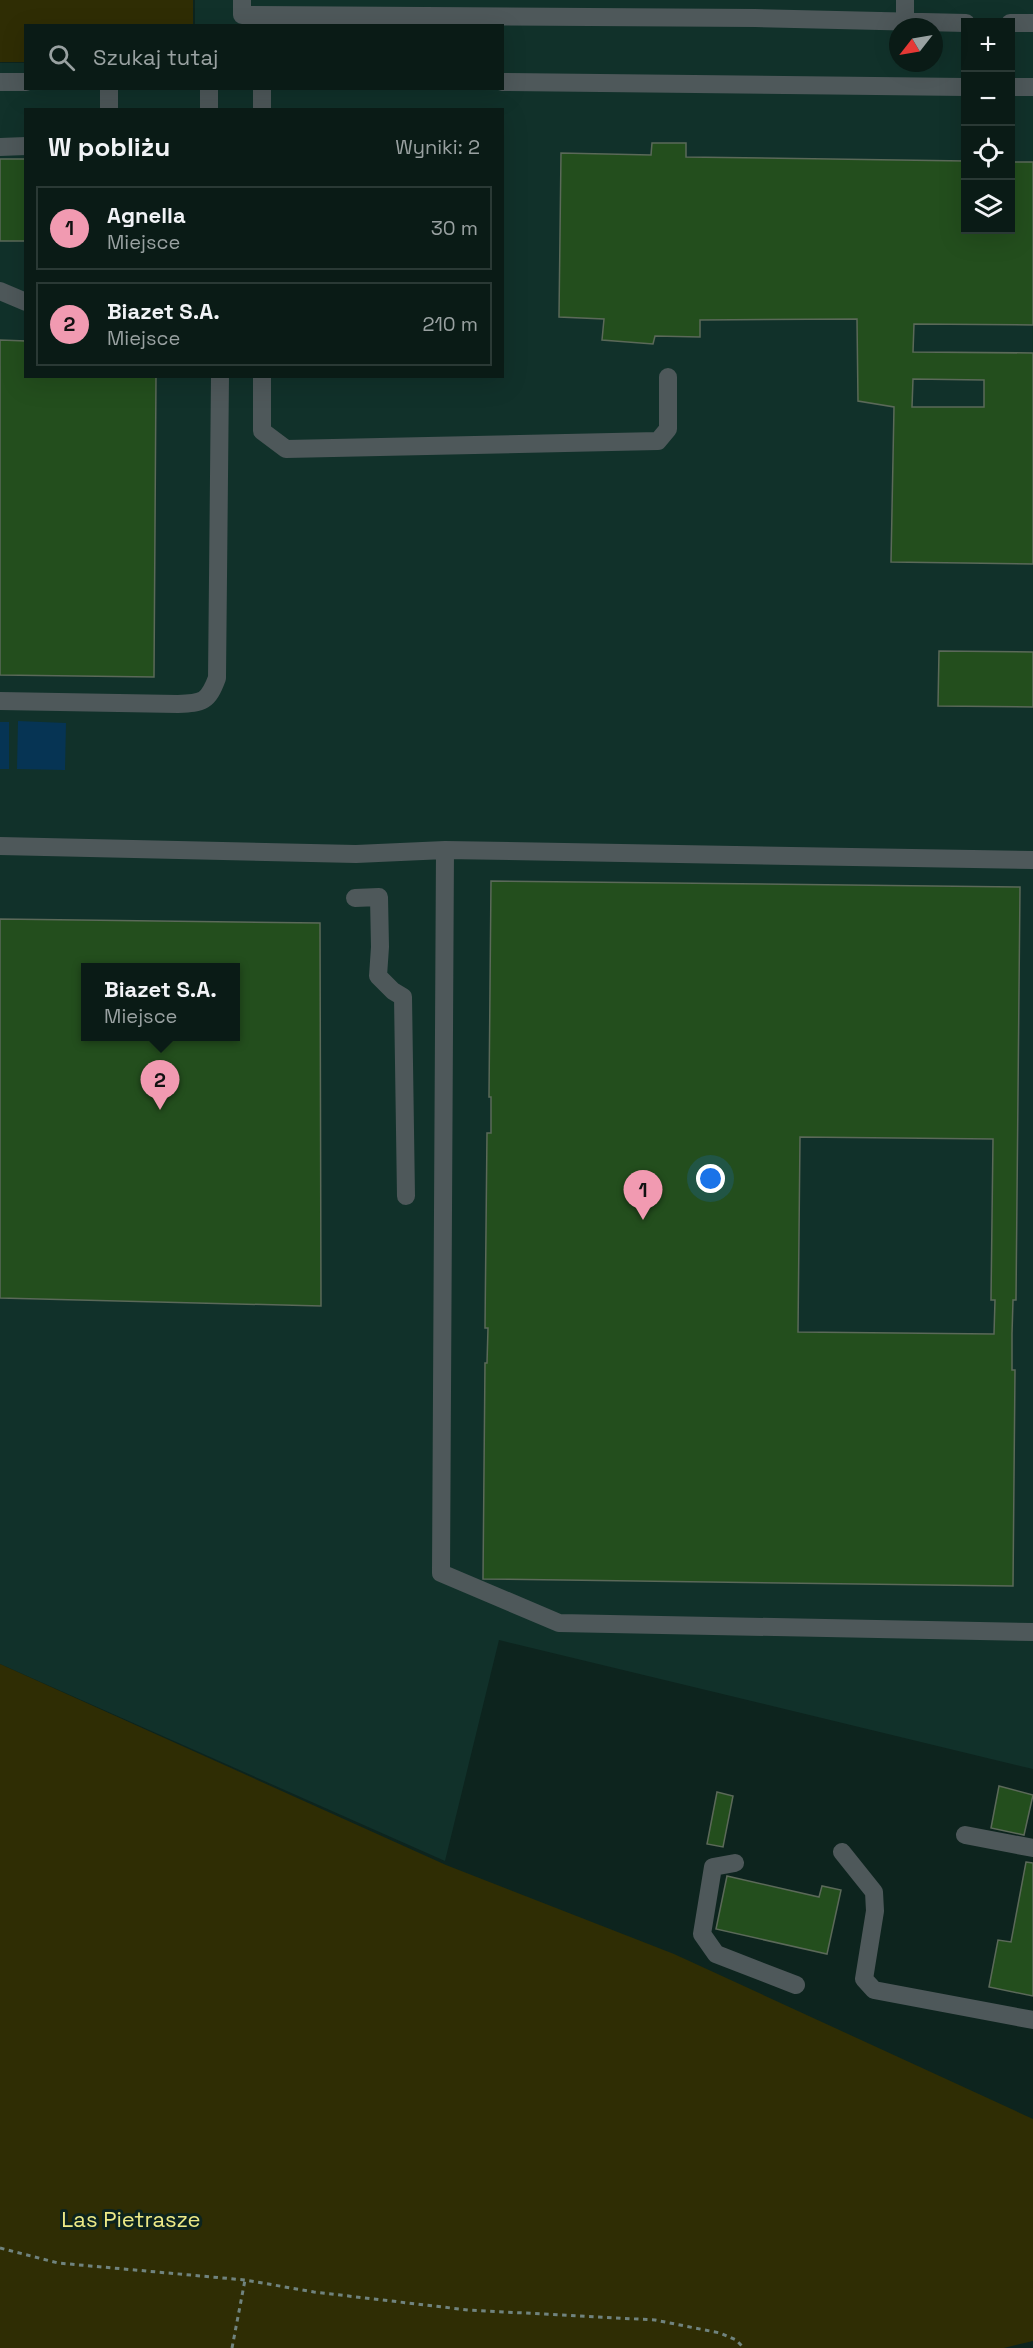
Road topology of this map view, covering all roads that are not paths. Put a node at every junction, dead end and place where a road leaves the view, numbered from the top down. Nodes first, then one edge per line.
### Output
1 (242, 0) edge
2 (905, 0) edge
3 (381, 14) edge
4 (905, 18) edge
5 (889, 23) edge
6 (943, 23) edge
7 (961, 23) edge
8 (1015, 23) edge
9 (1033, 23) edge
10 (0, 82) edge
11 (24, 82) edge
12 (504, 82) edge
13 (961, 87) edge
14 (1015, 87) edge
15 (1033, 87) edge
16 (109, 90) edge
17 (209, 90) edge
18 (262, 90) edge
19 (109, 108) edge
20 (208, 108) edge
21 (262, 108) edge
22 (24, 146) edge
23 (0, 147) edge
24 (0, 291) edge
25 (24, 301) edge
26 (668, 377) dead end
27 (220, 378) edge
28 (262, 378) edge
29 (0, 701) edge
30 (0, 846) edge
31 (445, 850) junction
32 (1033, 860) edge
33 (355, 898) dead end
34 (406, 1196) dead end
35 (1033, 1632) edge
36 (965, 1835) dead end
37 (1033, 1848) edge
38 (842, 1852) dead end
39 (735, 1863) dead end
40 (796, 1985) dead end
41 (1033, 2020) edge

1 - 3 street
2 - 4 street
3 - 5 street
6 - 7 street
8 - 9 street
10 - 11 street
12 - 13 street
14 - 15 street
16 - 19 street
17 - 20 street
18 - 21 street
22 - 23 street
24 - 25 street
26 - 28 street
27 - 29 street
30 - 31 street
31 - 32 street
31 - 35 street
33 - 34 street
36 - 37 street
38 - 41 street
39 - 40 street

